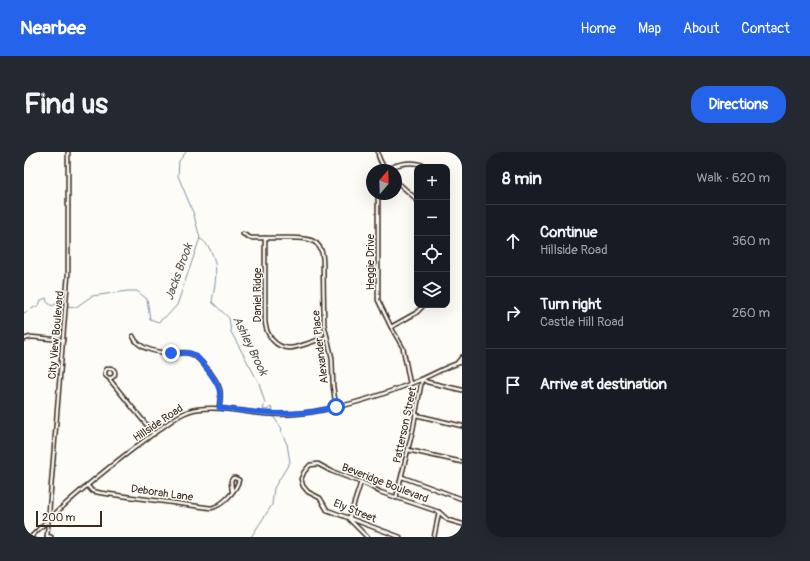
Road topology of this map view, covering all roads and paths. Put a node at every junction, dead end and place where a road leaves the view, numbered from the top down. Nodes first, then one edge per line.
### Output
1 (68, 152) edge
2 (378, 152) edge
3 (381, 164) edge
4 (398, 164) edge
5 (419, 164) edge
6 (402, 186) edge
7 (378, 200) edge
8 (416, 200) edge
9 (243, 234) dead end
10 (265, 238) junction
11 (421, 308) edge
12 (391, 327) junction
13 (133, 336) dead end
14 (327, 337) junction
15 (24, 339) edge
16 (63, 340) junction
17 (462, 357) edge
18 (462, 362) edge
19 (457, 363) junction
20 (110, 378) junction
21 (422, 379) junction
22 (410, 384) junction
23 (462, 390) edge
24 (336, 407) junction
25 (219, 408) junction
26 (416, 415) junction
27 (462, 426) edge
28 (154, 434) junction
29 (408, 450) junction
30 (462, 462) edge
31 (304, 472) joint
32 (402, 477) junction
33 (361, 482) junction
34 (86, 485) junction
35 (232, 491) junction
36 (396, 498) junction
37 (462, 499) edge
38 (439, 512) junction
39 (48, 519) junction
40 (349, 519) junction
41 (462, 524) edge
42 (31, 537) edge
43 (47, 537) edge
44 (51, 537) edge
45 (367, 537) edge
46 (400, 537) edge
47 (434, 537) edge

1 - 16 street, City View Boulevard
2 - 3 street
4 - 5 street
6 - 8 street
7 - 12 street, Heggie Drive
9 - 10 street, Alexander Place
10 - 14 street, Alexander Place
10 - 14 street, Daniel Ridge
11 - 12 street
12 - 22 street, Heggie Drive
13 - 25 street
14 - 24 street, Alexander Place
15 - 16 street
16 - 39 street, City View Boulevard
17 - 19 street
18 - 19 street, Hillside Road
19 - 21 street, Hillside Road
20 - 20 street
20 - 28 street
21 - 22 street, Hillside Road
21 - 23 street
21 - 26 street, Patterson Street
22 - 24 street, Hillside Road
24 - 25 street, Hillside Road
25 - 28 street, Hillside Road
26 - 27 street
26 - 29 street, Patterson Street
28 - 34 street, Hillside Road
29 - 30 street
29 - 32 street, Patterson Street
31 - 33 street, Beveridge Boulevard
31 - 40 street, Ely Street
32 - 36 street, Patterson Street
32 - 37 street
33 - 36 street, Beveridge Boulevard
33 - 40 street
34 - 35 street, Deborah Lane
34 - 39 street, Hillside Road
35 - 35 street, Deborah Lane
36 - 38 street, Beveridge Boulevard
38 - 41 street, Beveridge Boulevard
38 - 47 street
39 - 42 street, Hillside Road
39 - 43 street, City View Boulevard
40 - 45 street
40 - 46 street, Ely Street
43 - 44 street

